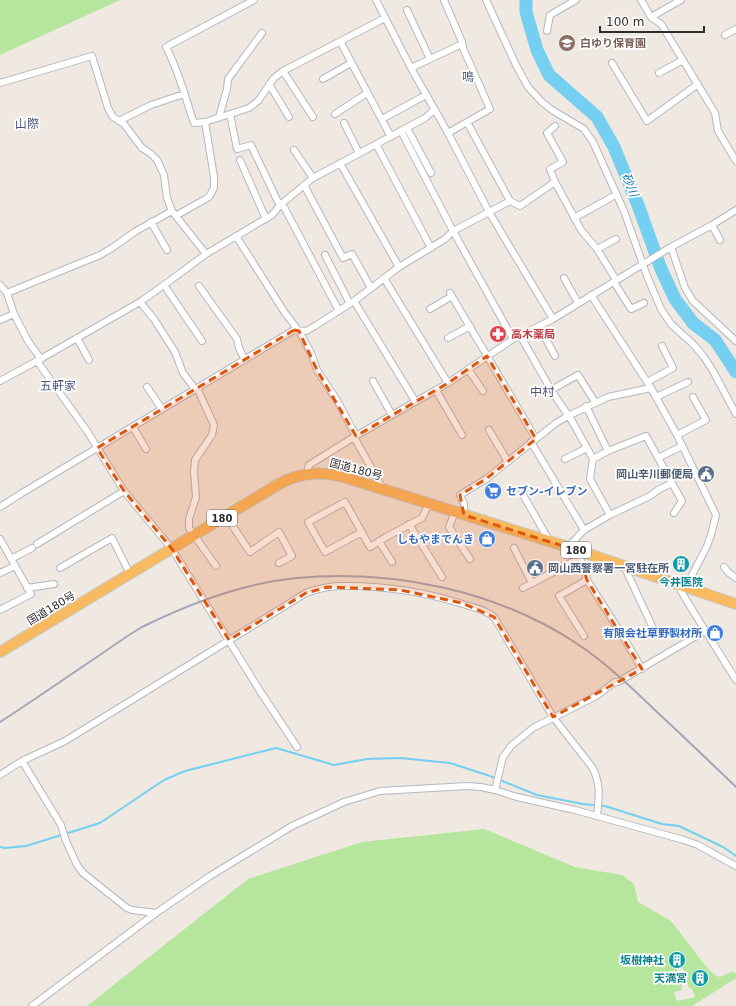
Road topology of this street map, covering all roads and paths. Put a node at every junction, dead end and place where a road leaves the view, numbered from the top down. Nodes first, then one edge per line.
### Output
1 (254, 0) edge
2 (376, 0) edge
3 (444, 0) edge
4 (486, 0) edge
5 (576, 0) edge
6 (640, 0) edge
7 (681, 0) edge
8 (407, 10) dead end
9 (652, 17) junction
10 (385, 18) junction
11 (736, 28) edge
12 (547, 31) dead end
13 (262, 33) dead end
14 (725, 35) dead end
15 (340, 41) junction
16 (462, 44) junction
17 (430, 59) junction
18 (683, 60) junction
19 (351, 63) junction
20 (612, 63) dead end
21 (411, 68) junction
22 (283, 71) junction
23 (659, 73) dead end
24 (324, 79) dead end
25 (0, 83) edge
26 (269, 84) junction
27 (698, 84) junction
28 (368, 93) junction
29 (184, 94) junction
30 (426, 95) junction
31 (434, 110) junction
32 (230, 114) junction
33 (335, 114) dead end
34 (219, 117) junction
35 (289, 117) dead end
36 (313, 117) dead end
37 (382, 118) junction
38 (119, 121) junction
39 (205, 122) junction
40 (467, 122) junction
41 (344, 123) dead end
42 (555, 126) dead end
43 (404, 130) junction
44 (448, 133) junction
45 (391, 137) junction
46 (376, 144) junction
47 (294, 150) dead end
48 (359, 153) junction
49 (240, 160) dead end
50 (736, 160) edge
51 (340, 163) junction
52 (431, 173) dead end
53 (313, 178) junction
54 (555, 182) junction
55 (304, 185) junction
56 (612, 197) dead end
57 (510, 201) junction
58 (280, 205) junction
59 (736, 210) edge
60 (490, 212) junction
61 (175, 213) junction
62 (574, 218) junction
63 (266, 219) junction
64 (151, 222) junction
65 (712, 225) junction
66 (453, 231) junction
67 (236, 236) junction
68 (616, 239) dead end
69 (720, 240) dead end
70 (431, 248) junction
71 (669, 248) junction
72 (597, 249) junction
73 (166, 250) dead end
74 (206, 254) junction
75 (325, 255) dead end
76 (645, 264) junction
77 (399, 267) junction
78 (384, 278) junction
79 (564, 278) dead end
80 (615, 281) junction
81 (164, 285) junction
82 (0, 286) edge
83 (199, 286) dead end
84 (371, 288) junction
85 (7, 293) junction
86 (591, 295) junction
87 (140, 302) junction
88 (352, 303) junction
89 (578, 303) junction
90 (644, 303) dead end
91 (430, 310) dead end
92 (339, 311) junction
93 (14, 314) junction
94 (553, 319) junction
95 (0, 320) edge
96 (470, 326) junction
97 (540, 326) junction
98 (300, 331) junction
99 (520, 335) junction
100 (77, 338) junction
101 (448, 338) dead end
102 (514, 339) junction
103 (202, 341) dead end
104 (736, 341) edge
105 (662, 346) dead end
106 (487, 356) junction
107 (555, 356) dead end
108 (39, 360) junction
109 (89, 360) dead end
110 (245, 360) junction
111 (468, 369) junction
112 (0, 381) edge
113 (373, 381) dead end
114 (647, 382) junction
115 (688, 382) dead end
116 (448, 383) junction
117 (147, 387) dead end
118 (651, 388) junction
119 (196, 389) junction
120 (436, 390) junction
121 (551, 390) junction
122 (483, 391) dead end
123 (656, 397) junction
124 (693, 397) dead end
125 (415, 401) junction
126 (595, 402) junction
127 (586, 406) junction
128 (162, 409) junction
129 (736, 414) edge
130 (392, 415) junction
131 (568, 416) junction
132 (133, 427) junction
133 (490, 430) dead end
134 (462, 435) dead end
135 (677, 435) junction
136 (355, 436) junction
137 (534, 441) junction
138 (682, 446) junction
139 (97, 448) junction
140 (587, 448) junction
141 (146, 449) dead end
142 (608, 451) junction
143 (658, 458) junction
144 (566, 459) dead end
145 (593, 459) junction
146 (508, 462) junction
147 (307, 473) junction
148 (672, 484) junction
149 (383, 489) junction
150 (124, 491) junction
151 (522, 493) dead end
152 (429, 503) junction
153 (0, 507) edge
154 (460, 513) junction
155 (674, 513) dead end
156 (610, 515) junction
157 (226, 516) junction
158 (409, 524) junction
159 (584, 530) junction
160 (362, 532) junction
161 (194, 535) junction
162 (0, 539) edge
163 (379, 541) junction
164 (550, 542) junction
165 (568, 547) junction
166 (514, 548) dead end
167 (172, 549) junction
168 (581, 555) junction
169 (11, 559) junction
170 (470, 559) dead end
171 (392, 562) dead end
172 (279, 563) dead end
173 (15, 566) junction
174 (216, 566) dead end
175 (624, 566) junction
176 (724, 567) dead end
177 (60, 568) dead end
178 (0, 573) edge
179 (130, 574) junction
180 (442, 577) dead end
181 (736, 578) edge
182 (587, 580) junction
183 (532, 583) junction
184 (54, 584) dead end
185 (683, 585) junction
186 (27, 588) junction
187 (522, 588) dead end
188 (736, 604) edge
189 (0, 610) edge
190 (652, 628) dead end
191 (705, 631) junction
192 (584, 636) dead end
193 (229, 640) junction
194 (0, 652) edge
195 (642, 668) junction
196 (736, 680) edge
197 (553, 717) junction
198 (297, 747) dead end
199 (22, 762) junction
200 (0, 775) edge
201 (495, 790) junction
202 (597, 816) junction
203 (736, 866) edge
204 (156, 913) junction
205 (32, 1006) edge

1 - 29 street
2 - 10 street
3 - 16 street
4 - 76 street
5 - 12 street
6 - 9 street
7 - 9 street
8 - 17 street
9 - 18 street
10 - 15 street
10 - 21 street
11 - 14 street
13 - 34 street
15 - 19 street
15 - 22 street
16 - 17 street
16 - 40 street
17 - 21 street
18 - 23 street
18 - 27 street
19 - 24 street
19 - 28 street
20 - 27 street
21 - 30 street
22 - 26 street
22 - 36 street
25 - 38 street
26 - 32 street
26 - 35 street
27 - 50 street
28 - 33 street
28 - 37 street
29 - 38 street
29 - 39 street
30 - 31 street
30 - 37 street
31 - 43 street
31 - 44 street
32 - 34 street
32 - 58 street
34 - 39 street
37 - 45 street
38 - 61 street
39 - 61 street
40 - 44 street
40 - 57 street
41 - 48 street
42 - 54 street
43 - 45 street
43 - 52 street
43 - 66 street
44 - 60 street
45 - 46 street
46 - 48 street
46 - 70 street
47 - 53 street
48 - 51 street
49 - 63 street
51 - 53 street
51 - 77 street
53 - 55 street
54 - 57 street
54 - 62 street
55 - 58 street
55 - 84 street
56 - 62 street
57 - 60 street
58 - 63 street
58 - 92 street
59 - 65 street
60 - 66 street
60 - 94 street
61 - 64 street
61 - 74 street
62 - 72 street
63 - 67 street
64 - 73 street
64 - 85 street
65 - 69 street
65 - 71 street
66 - 70 street
66 - 102 street
67 - 74 street
67 - 98 street
68 - 72 street
70 - 77 street
71 - 76 street
71 - 104 street
72 - 80 street
74 - 81 street
75 - 88 street
76 - 80 street
76 - 129 street
77 - 78 street
78 - 84 street
78 - 116 street
79 - 89 street
80 - 86 street
80 - 90 street
81 - 87 street
81 - 103 street
82 - 85 street
83 - 110 street
84 - 88 street
85 - 93 street
86 - 89 street
86 - 114 street
87 - 100 street
87 - 119 street
88 - 92 street
88 - 125 street
89 - 94 street
91 - 96 street
92 - 98 street
93 - 95 street
93 - 108 street
94 - 97 street
96 - 101 street
96 - 106 street
97 - 99 street
97 - 107 street
98 - 110 street
98 - 136 street
99 - 102 street
99 - 121 street
100 - 108 street
100 - 109 street
102 - 106 street
105 - 114 street
106 - 111 street
106 - 137 street
108 - 112 street
108 - 139 street
110 - 119 street
111 - 116 street
111 - 122 street
113 - 130 street
114 - 118 street
115 - 123 street
116 - 120 street
117 - 128 street
118 - 123 street
118 - 126 street
119 - 128 street
119 - 161 street
120 - 125 street
120 - 134 street
121 - 126 street
121 - 131 street
123 - 135 street
124 - 135 street
125 - 130 street
126 - 127 street
127 - 131 street
127 - 142 street
128 - 132 street
130 - 136 street
131 - 137 street
131 - 140 street
132 - 139 street
132 - 141 street
133 - 146 street
135 - 138 street
136 - 147 street
136 - 149 street
137 - 146 street
137 - 159 street
138 - 143 street
138 - 185 street
139 - 150 street
139 - 153 street
140 - 144 street
140 - 145 street
142 - 143 street
142 - 145 street
143 - 148 street
145 - 156 street
146 - 154 street
147 - 149 highway, 国道180号 / 180
147 - 157 highway, 国道180号 / 180
148 - 155 street
148 - 156 street
149 - 152 highway, 国道180号 / 180
150 - 167 street
150 - 169 street
151 - 164 street
152 - 154 highway, 国道180号 / 180
152 - 158 street
154 - 164 highway, 国道180号 / 180
154 - 170 street
156 - 159 street
157 - 161 highway, 国道180号 / 180
157 - 172 street
158 - 163 street
158 - 180 street
159 - 165 street
160 - 160 street
160 - 163 street
161 - 167 highway, 国道180号 / 180
161 - 174 street
162 - 169 street
163 - 171 street
164 - 165 highway, 国道180号 / 180
165 - 168 highway, 国道180号 / 180
166 - 183 street
167 - 179 highway, 国道180号 / 180
167 - 193 street
168 - 175 highway, 国道180号 / 180
168 - 182 street
168 - 183 street
169 - 173 street
173 - 178 street
173 - 186 street
175 - 185 highway, 国道180号 / 180
175 - 190 street
176 - 181 street
177 - 179 street
179 - 194 highway, 国道180号 / 180
182 - 192 street
182 - 195 street
183 - 187 street
184 - 186 street
185 - 188 highway, 国道180号 / 180
185 - 191 street
186 - 189 street
191 - 195 street
191 - 196 street
193 - 197 street
193 - 198 street
193 - 199 street
195 - 197 street
197 - 201 street
197 - 202 street
199 - 200 street
199 - 204 street
201 - 202 street
201 - 204 street
202 - 203 street
204 - 205 street

